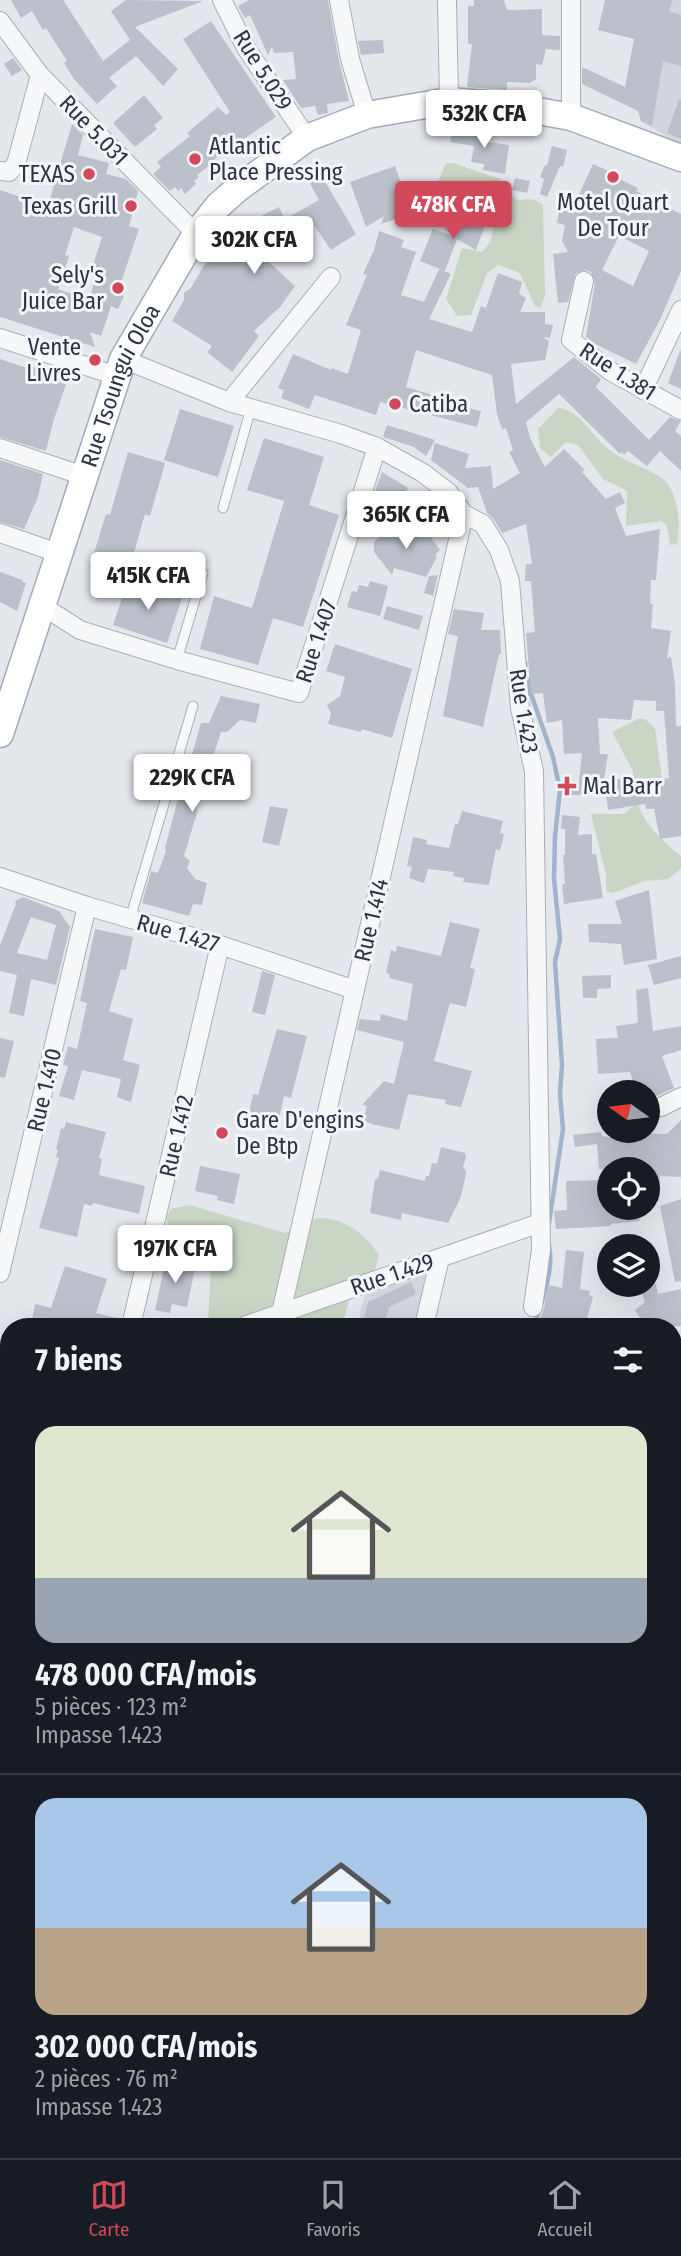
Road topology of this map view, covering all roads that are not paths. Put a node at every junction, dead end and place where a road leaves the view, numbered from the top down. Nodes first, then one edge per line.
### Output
1 (222, 0) edge
2 (338, 0) edge
3 (447, 0) edge
4 (571, 0) edge
5 (0, 20) edge
6 (40, 75) junction
7 (449, 101) junction
8 (367, 115) junction
9 (571, 117) junction
10 (307, 138) junction
11 (681, 157) edge
12 (0, 171) edge
13 (196, 234) junction
14 (331, 277) dead end
15 (584, 281) dead end
16 (681, 310) edge
17 (0, 338) edge
18 (120, 368) junction
19 (643, 390) junction
20 (229, 402) junction
21 (251, 408) junction
22 (681, 410) edge
23 (377, 447) junction
24 (0, 448) edge
25 (84, 476) junction
26 (223, 508) dead end
27 (464, 514) junction
28 (0, 533) edge
29 (58, 553) junction
30 (204, 573) dead end
31 (41, 606) junction
32 (177, 660) junction
33 (193, 706) dead end
34 (0, 734) edge
35 (0, 877) edge
36 (87, 906) junction
37 (130, 919) junction
38 (220, 945) junction
39 (355, 990) junction
40 (681, 1097) edge
41 (661, 1107) dead end
42 (6, 1217) edge
43 (540, 1223) junction
44 (440, 1258) junction
45 (0, 1273) edge
46 (533, 1307) dead end
47 (133, 1318) edge
48 (279, 1318) edge
49 (284, 1318) edge
50 (426, 1318) edge

1 - 10 street, Rue 5.029
2 - 8 street
3 - 7 street
4 - 9 street
5 - 6 street, Rue 5.031
6 - 12 street
6 - 13 street, Rue 5.031
7 - 8 main road, Rue Tsoungui Oloa
7 - 9 main road, Rue Tsoungui Oloa
8 - 10 main road, Rue Tsoungui Oloa
9 - 11 main road, Rue Tsoungui Oloa
10 - 13 main road, Rue Tsoungui Oloa
13 - 18 main road, Rue Tsoungui Oloa
14 - 20 street
15 - 19 street, Rue 1.381
16 - 19 street
17 - 18 street, Rue 1.423
18 - 20 street, Rue 1.423
18 - 25 main road, Rue Tsoungui Oloa
19 - 22 street, Rue 1.381
20 - 21 street, Rue 1.423
21 - 23 street, Rue 1.423
21 - 26 lane
23 - 27 street, Rue 1.423
23 - 32 street, Rue 1.407
24 - 25 street
25 - 29 main road, Rue Tsoungui Oloa
27 - 39 street, Rue 1.414
27 - 43 street, Rue 1.423
28 - 29 street
29 - 31 main road, Rue Tsoungui Oloa
30 - 32 lane
31 - 32 street, Rue 1.407
31 - 34 main road, Rue Tsoungui Oloa
33 - 37 lane
35 - 36 street, Rue 1.427
36 - 37 street, Rue 1.427
36 - 42 street, Rue 1.410
37 - 38 street, Rue 1.427
38 - 39 street, Rue 1.427
38 - 47 street, Rue 1.412
39 - 48 street, Rue 1.414
40 - 41 street
42 - 45 street, Rue 1.410
43 - 44 street, Rue 1.429
43 - 46 street, Rue 1.423
44 - 49 street, Rue 1.429
44 - 50 street

